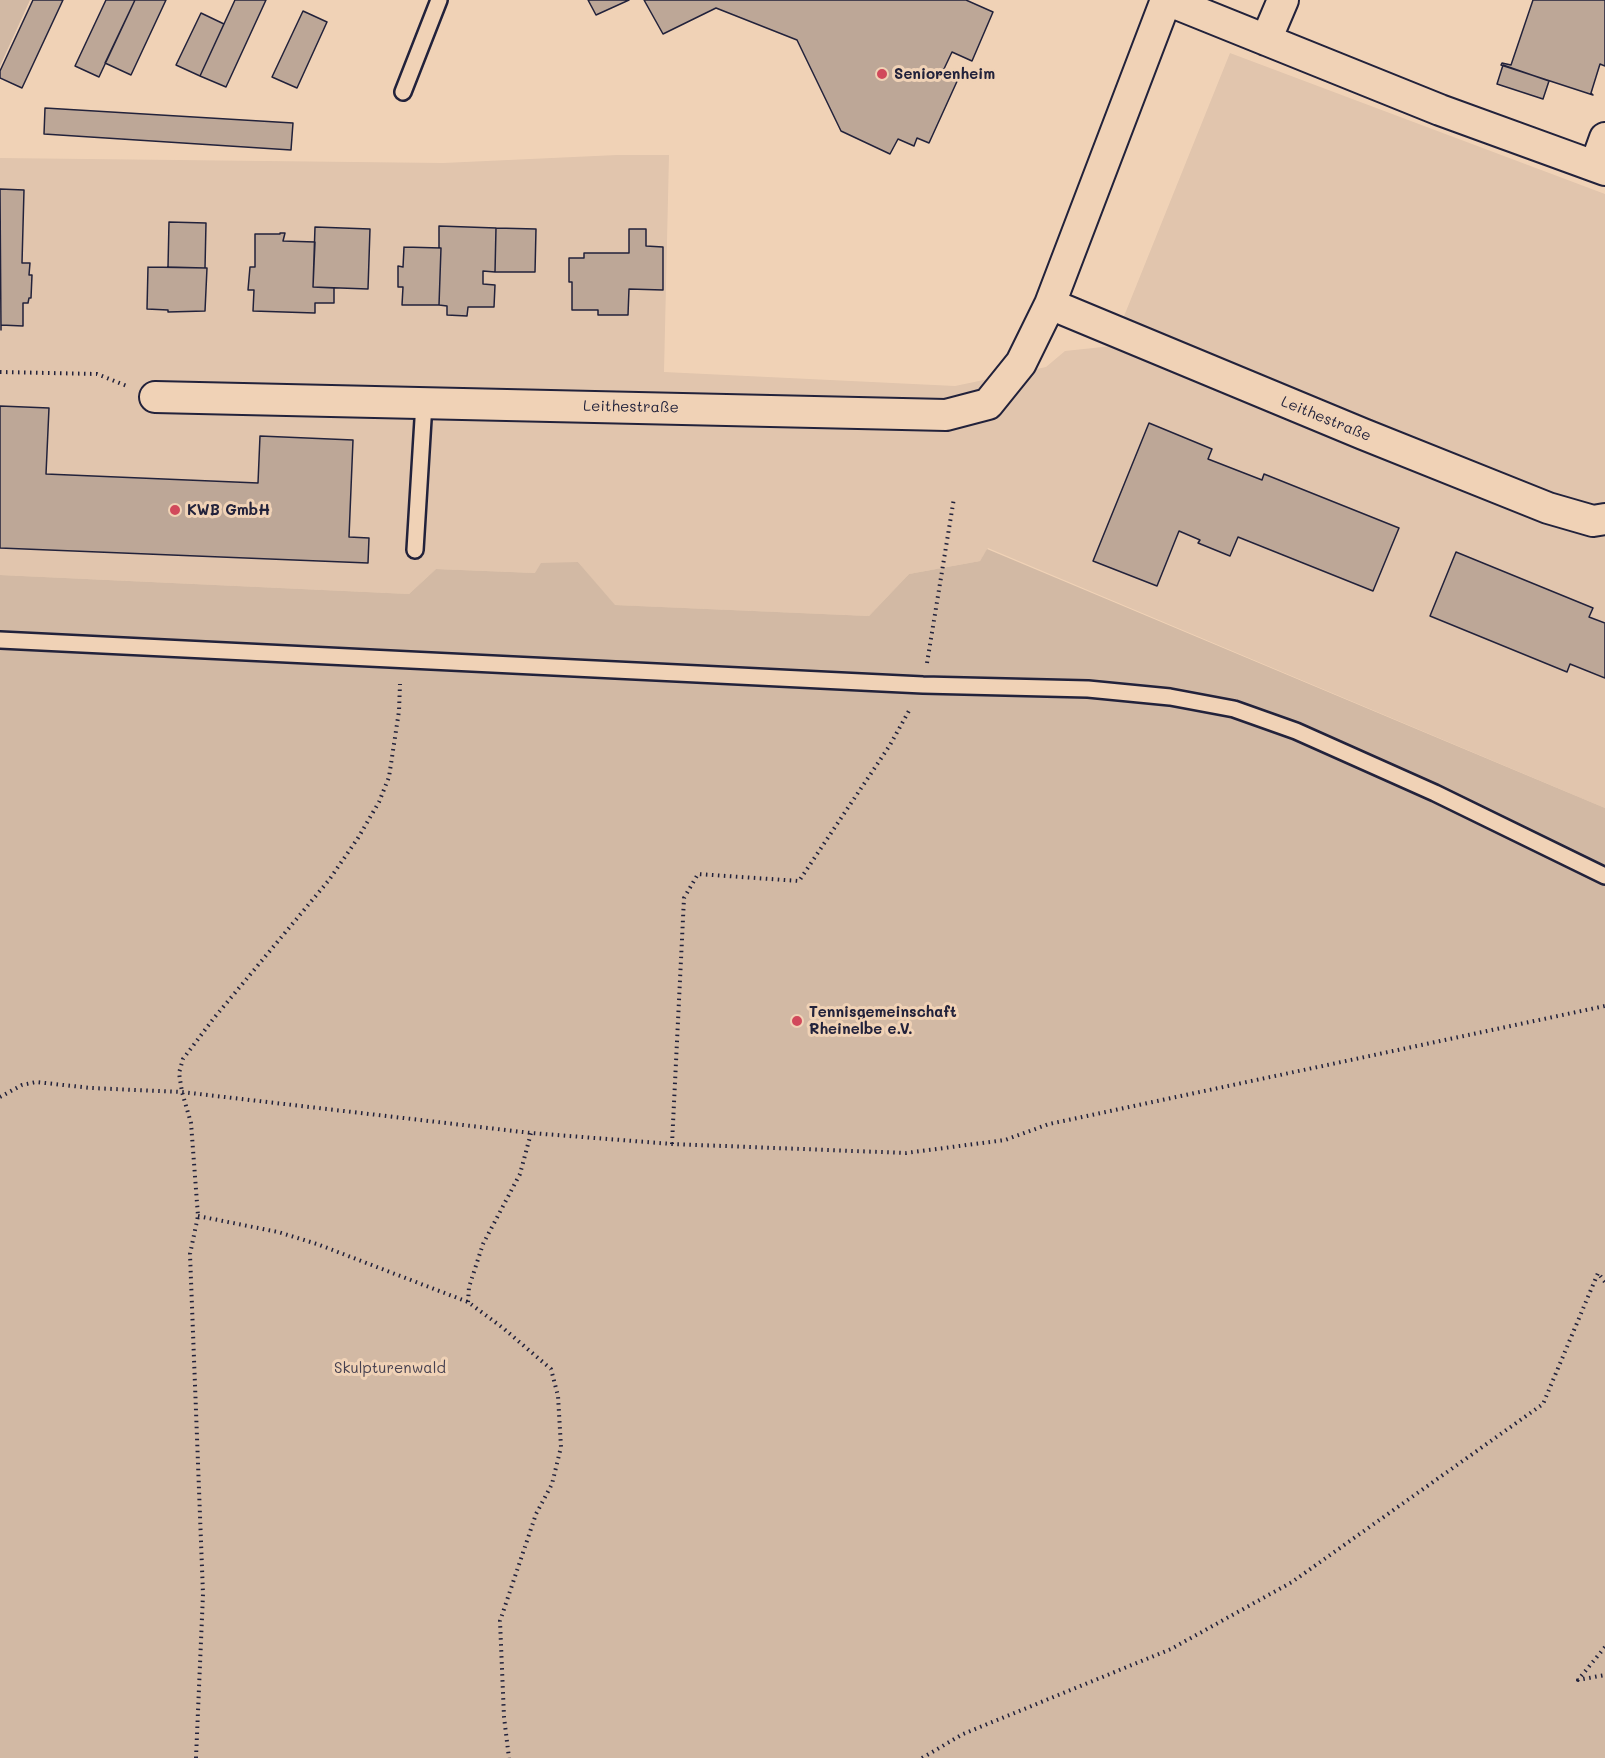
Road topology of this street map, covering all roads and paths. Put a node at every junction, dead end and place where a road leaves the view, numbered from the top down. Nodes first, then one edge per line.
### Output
1 (439, 0) edge
2 (1166, 0) edge
3 (1283, 0) edge
4 (1266, 40) junction
5 (403, 92) dead end
6 (1605, 138) edge
7 (1600, 168) edge
8 (1050, 304) junction
9 (0, 372) edge
10 (155, 397) joint
11 (424, 403) junction
12 (954, 498) dead end
13 (1605, 519) edge
14 (415, 550) dead end
15 (0, 640) edge
16 (401, 659) junction
17 (923, 685) junction
18 (1605, 876) edge
19 (1605, 1006) edge
20 (182, 1092) junction
21 (0, 1096) edge
22 (531, 1133) junction
23 (672, 1144) junction
24 (198, 1216) junction
25 (1605, 1282) edge
26 (468, 1302) junction
27 (1605, 1647) edge
28 (1605, 1675) edge
29 (196, 1758) edge
30 (509, 1758) edge
31 (922, 1758) edge

1 - 5 lane
2 - 4 street, Leithestraße
2 - 8 street, Leithestraße
3 - 4 street
4 - 7 street, Leithestraße
6 - 7 street, Leithestraße
8 - 11 street, Leithestraße
8 - 13 street, Leithestraße
9 - 10 path
10 - 11 street, Leithestraße
11 - 14 lane
12 - 17 path
15 - 16 lane
16 - 17 lane
16 - 20 path
17 - 18 lane
17 - 23 path
19 - 23 path
20 - 21 path
20 - 22 path
20 - 24 path
22 - 23 path
22 - 26 path
24 - 26 path
24 - 29 path
25 - 31 path
26 - 30 path
27 - 28 path

